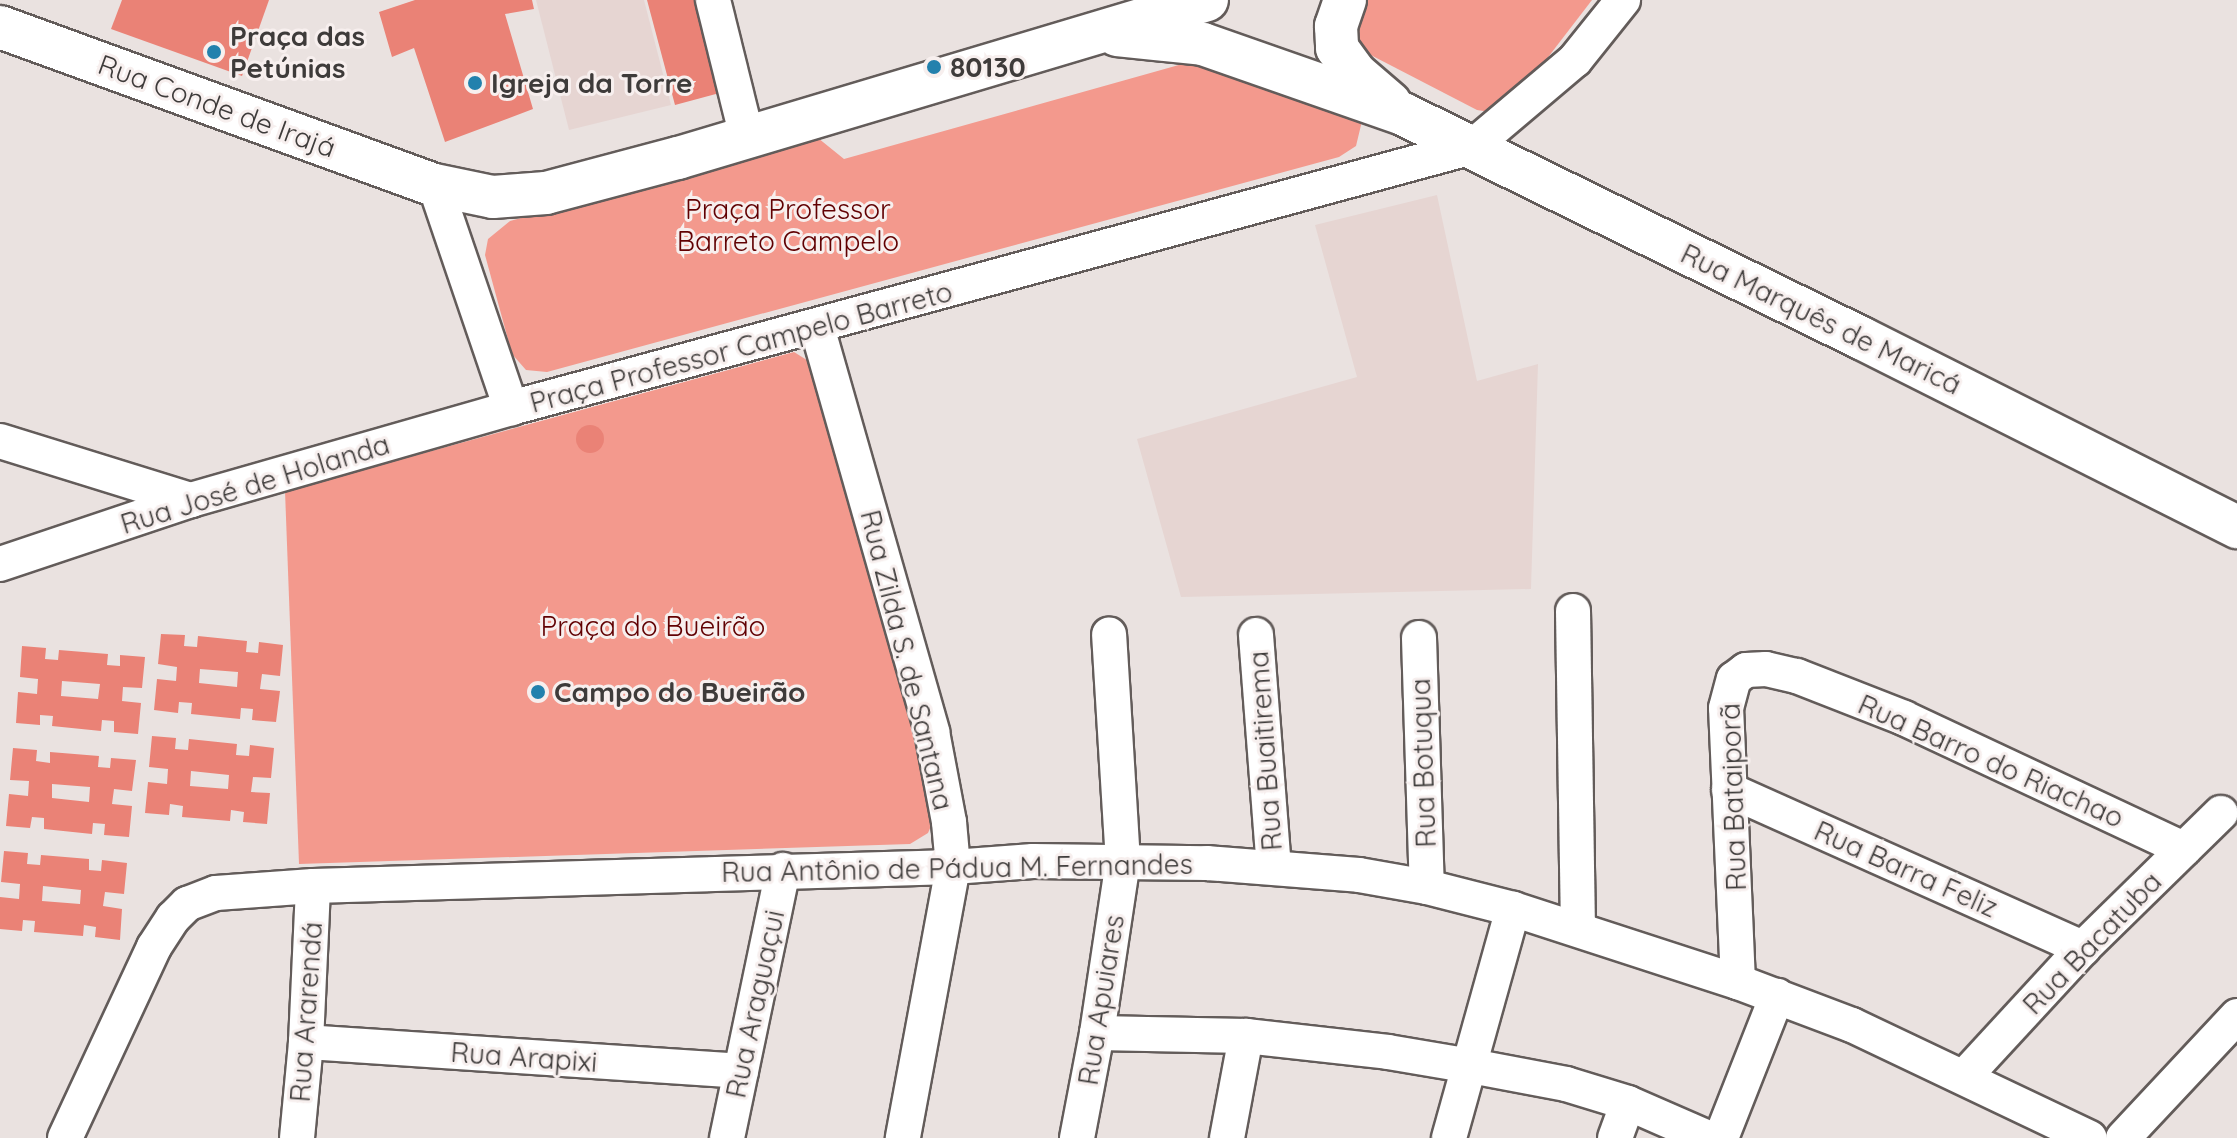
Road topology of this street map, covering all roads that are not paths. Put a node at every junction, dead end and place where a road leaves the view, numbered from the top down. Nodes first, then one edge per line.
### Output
1 (713, 0) edge
2 (1207, 0) edge
3 (1345, 0) edge
4 (1623, 0) edge
5 (0, 27) edge
6 (1100, 33) junction
7 (1403, 114) junction
8 (747, 137) junction
9 (1472, 147) junction
10 (435, 185) junction
11 (817, 327) junction
12 (511, 408) junction
13 (0, 441) edge
14 (191, 500) junction
15 (2237, 527) edge
16 (0, 564) edge
17 (1573, 611) dead end
18 (1109, 634) dead end
19 (1256, 635) dead end
20 (1419, 638) dead end
21 (1797, 676) joint
22 (1729, 790) junction
23 (2221, 813) dead end
24 (2184, 849) junction
25 (1123, 862) junction
26 (953, 867) junction
27 (1274, 867) junction
28 (783, 870) junction
29 (313, 886) junction
30 (1427, 887) junction
31 (1513, 909) junction
32 (1578, 927) junction
33 (2083, 948) junction
34 (1738, 982) junction
35 (1777, 996) junction
36 (2237, 1016) edge
37 (1097, 1033) junction
38 (1246, 1036) junction
39 (306, 1042) junction
40 (1471, 1066) junction
41 (741, 1071) junction
42 (1965, 1076) junction
43 (1628, 1103) junction
44 (65, 1138) edge
45 (297, 1138) edge
46 (727, 1138) edge
47 (903, 1138) edge
48 (1077, 1138) edge
49 (1227, 1138) edge
50 (1449, 1138) edge
51 (1615, 1138) edge
52 (1708, 1138) edge
53 (1721, 1138) edge
54 (2090, 1138) edge
55 (2123, 1138) edge

1 - 8 street
2 - 6 main road
3 - 7 main road, Rua Marquês de Maricá
4 - 9 street, Praça Professor Campelo Barreto
5 - 10 main road, Rua Conde de Irajá
6 - 7 main road, Rua Marquês de Maricá
6 - 8 main road
7 - 9 main road, Rua Marquês de Maricá
8 - 10 main road
9 - 11 street, Praça Professor Campelo Barreto
9 - 15 main road, Rua Marquês de Maricá
10 - 12 street, Praça Professor Campelo Barreto
11 - 12 street, Praça Professor Campelo Barreto
11 - 26 street, Rua Zilda S. de Santana
12 - 14 street, Rua José de Holanda
13 - 14 street
14 - 16 street, Rua José de Holanda
17 - 32 street
18 - 25 street, Rua Apuiares
19 - 27 street, Rua Buaitirema
20 - 30 street, Rua Botuqua
21 - 22 street, Rua Bataiporã
21 - 24 street, Rua Barro do Riachao
22 - 33 street, Rua Barra Feliz
22 - 34 street, Rua Bataiporã
23 - 24 street, Rua Bacatuba
24 - 33 street, Rua Bacatuba
25 - 26 street, Rua Antônio de Pádua M. Fernandes
25 - 27 street, Rua Antônio de Pádua M. Fernandes
25 - 37 street, Rua Apuiares
26 - 28 street, Rua Antônio de Pádua M. Fernandes
26 - 47 street, Rua Zilda S. de Santana
27 - 30 street, Rua Antônio de Pádua M. Fernandes
28 - 29 street, Rua Antônio de Pádua M. Fernandes
28 - 41 street, Rua Araguaçui
29 - 39 street, Rua Ararendá
29 - 44 street, Rua Antônio de Pádua M. Fernandes
30 - 31 street, Rua Antônio de Pádua M. Fernandes
31 - 32 street, Rua Antônio de Pádua M. Fernandes
31 - 40 street
32 - 34 street, Rua Antônio de Pádua M. Fernandes
33 - 42 street, Rua Bacatuba
34 - 35 street, Rua Antônio de Pádua M. Fernandes
35 - 42 street, Rua Antônio de Pádua M. Fernandes
35 - 53 street
36 - 55 street
37 - 38 street
37 - 48 street, Rua Apuiares
38 - 40 street
38 - 49 street
39 - 41 street, Rua Arapixi
39 - 45 street, Rua Ararendá
40 - 43 street
40 - 50 street
41 - 46 street, Rua Araguaçui
42 - 54 street, Rua Antônio de Pádua M. Fernandes
43 - 51 street
43 - 52 street

